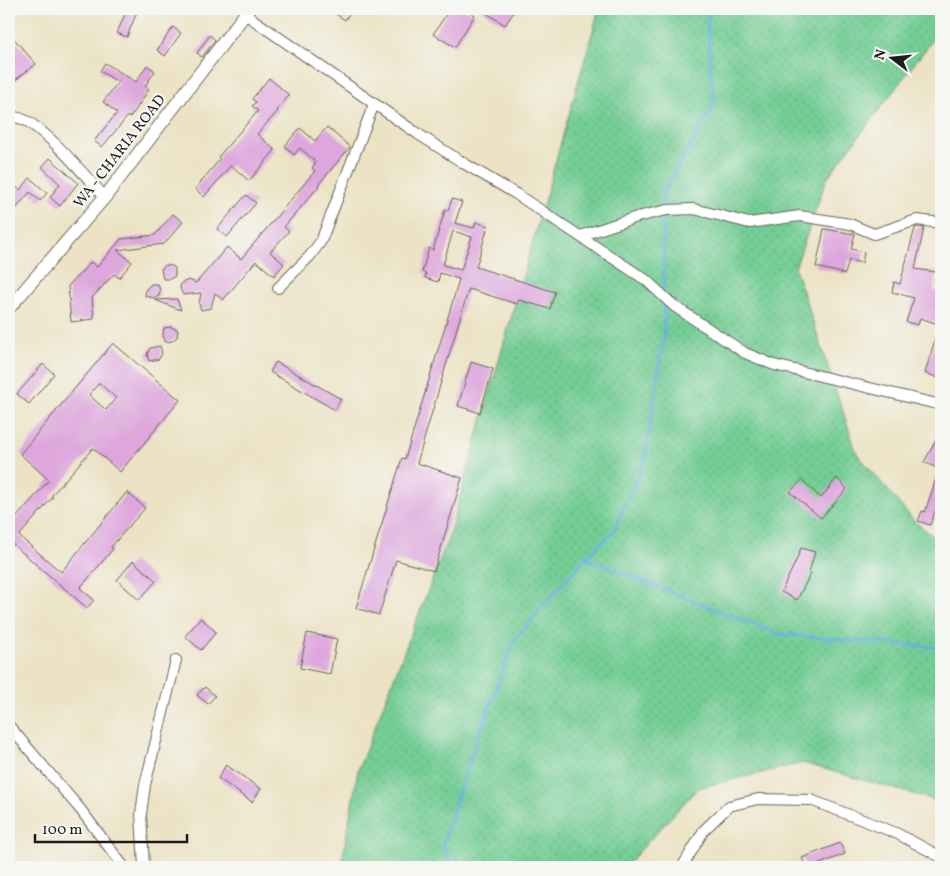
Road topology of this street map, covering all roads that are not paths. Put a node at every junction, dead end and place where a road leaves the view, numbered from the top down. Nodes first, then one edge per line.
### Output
1 (247, 11) edge
2 (374, 104) junction
3 (9, 116) edge
4 (105, 196) junction
5 (941, 223) edge
6 (580, 236) junction
7 (278, 288) dead end
8 (9, 308) edge
9 (941, 405) edge
10 (176, 660) dead end
11 (9, 726) edge
12 (941, 857) edge
13 (684, 864) dead end
14 (124, 867) edge
15 (144, 867) edge

1 - 2 street
1 - 4 street, WA - CHARIA ROAD
2 - 6 street
2 - 7 street
3 - 4 street
4 - 8 street, WA - CHARIA ROAD
5 - 6 street
6 - 9 street
10 - 15 street
11 - 14 street
12 - 13 street

